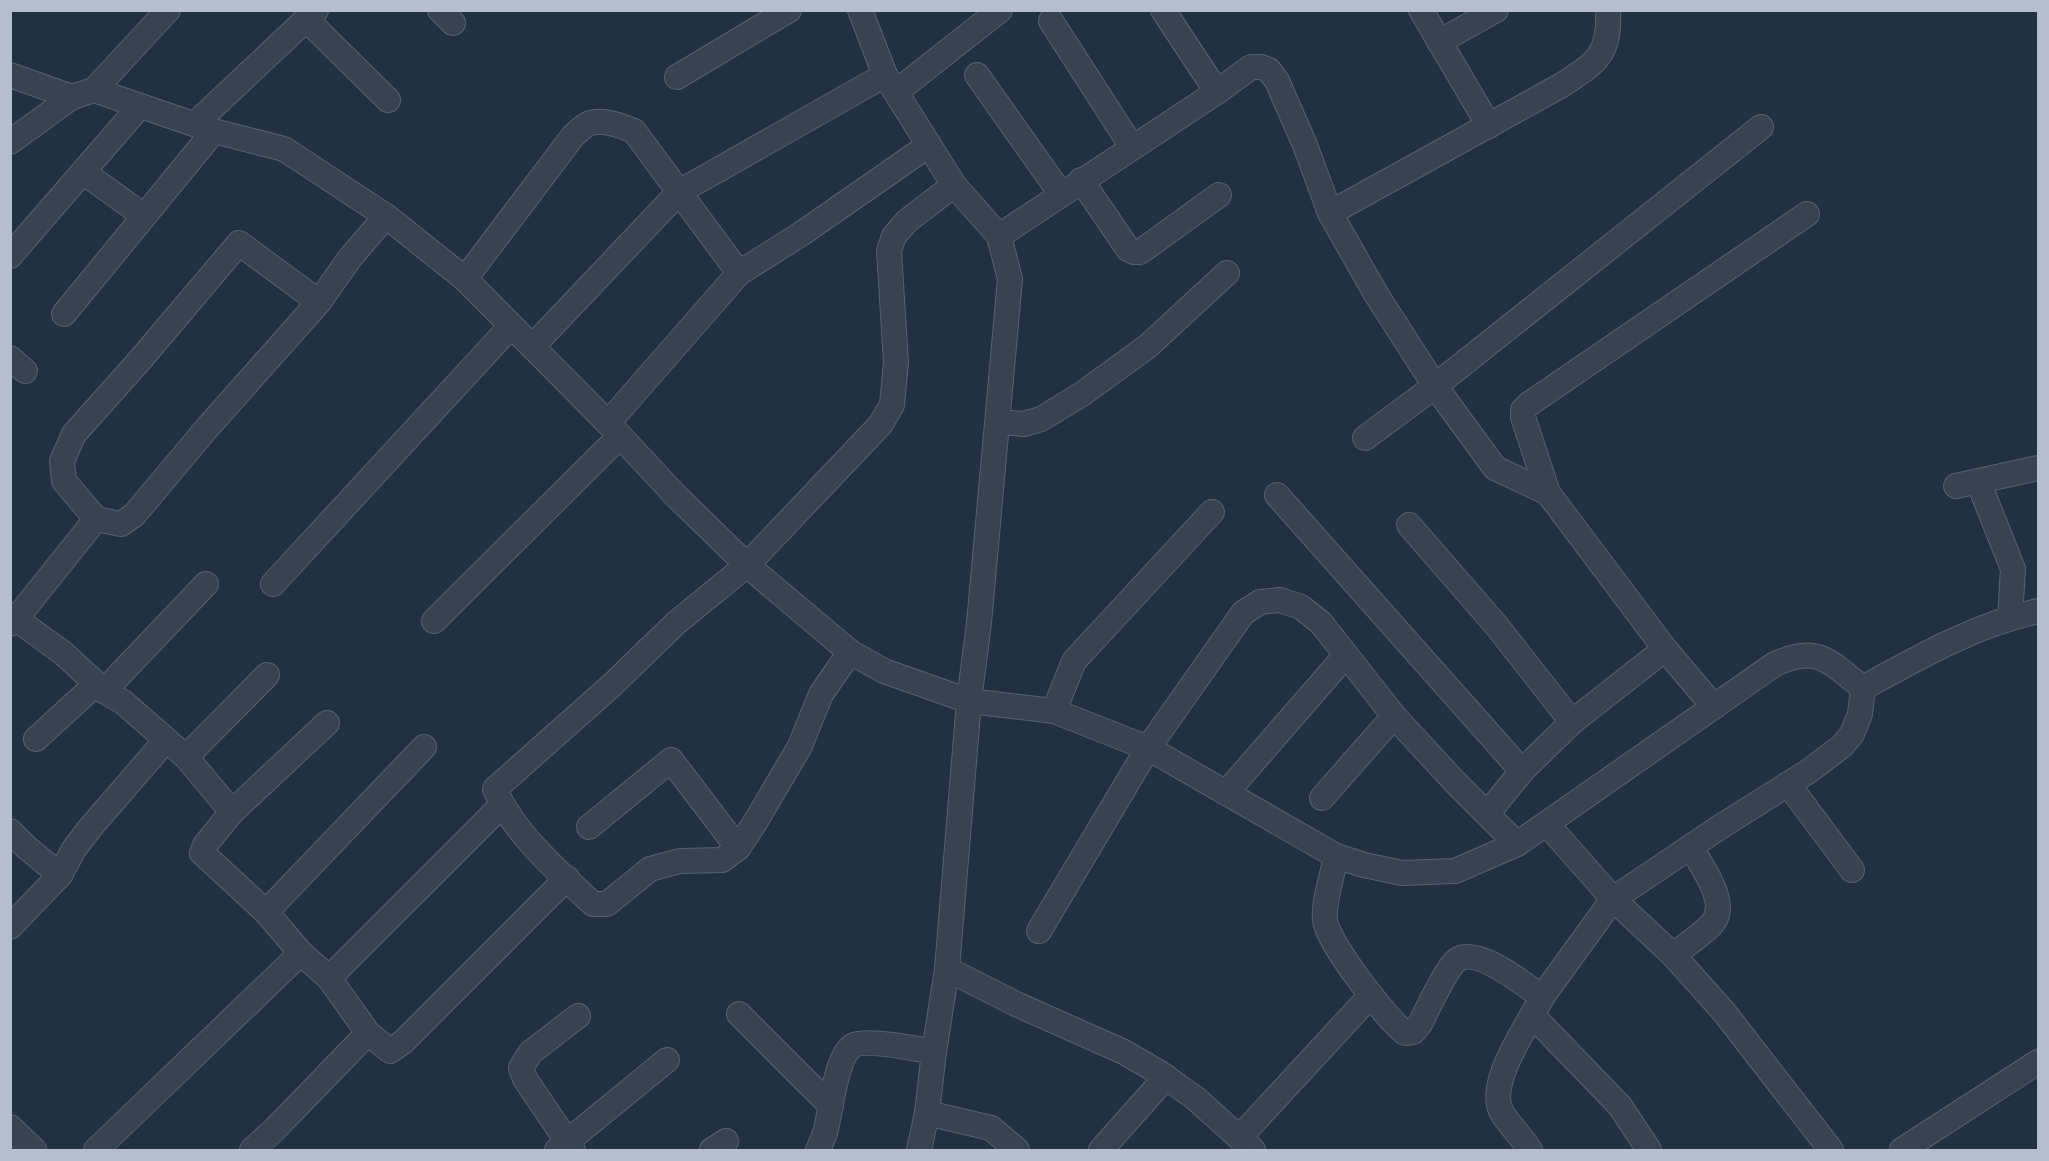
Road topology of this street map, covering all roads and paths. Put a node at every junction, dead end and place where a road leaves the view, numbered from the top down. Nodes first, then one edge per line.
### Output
1 (168, 10) edge
2 (789, 10) edge
3 (860, 10) edge
4 (1000, 10) edge
5 (1163, 10) edge
6 (1420, 10) edge
7 (1496, 10) edge
8 (1608, 10) edge
9 (312, 15) edge
10 (1051, 21) dead end
11 (1439, 42) junction
12 (10, 75) edge
13 (977, 75) dead end
14 (677, 77) dead end
15 (891, 83) junction
16 (94, 90) junction
17 (1217, 92) junction
18 (72, 97) junction
19 (388, 100) dead end
20 (140, 106) junction
21 (1489, 126) junction
22 (205, 127) junction
23 (1761, 128) dead end
24 (10, 142) edge
25 (928, 145) junction
26 (1132, 147) junction
27 (83, 172) junction
28 (1081, 180) junction
29 (954, 185) junction
30 (679, 192) junction
31 (1061, 194) junction
32 (1219, 195) dead end
33 (1330, 213) junction
34 (1808, 214) dead end
35 (144, 216) junction
36 (386, 216) junction
37 (999, 236) junction
38 (10, 256) edge
39 (739, 273) junction
40 (1227, 273) dead end
41 (465, 279) junction
42 (319, 302) junction
43 (64, 314) dead end
44 (511, 326) junction
45 (532, 347) junction
46 (1435, 386) junction
47 (998, 422) junction
48 (614, 429) junction
49 (1365, 438) dead end
50 (2038, 468) edge
51 (1548, 494) junction
52 (1277, 495) dead end
53 (1212, 512) dead end
54 (96, 519) junction
55 (1409, 525) dead end
56 (747, 565) junction
57 (206, 584) dead end
58 (273, 584) dead end
59 (2038, 611) edge
60 (2010, 618) junction
61 (12, 619) edge
62 (434, 621) dead end
63 (1665, 649) junction
64 (850, 651) junction
65 (1346, 655) junction
66 (267, 675) dead end
67 (100, 687) junction
68 (1863, 688) junction
69 (969, 701) junction
70 (1714, 706) junction
71 (1054, 711) junction
72 (1394, 716) junction
73 (1572, 722) junction
74 (327, 723) dead end
75 (36, 739) dead end
76 (166, 740) junction
77 (424, 747) dead end
78 (1148, 748) junction
79 (186, 756) junction
80 (1521, 771) junction
81 (1788, 784) junction
82 (1226, 793) junction
83 (1322, 798) dead end
84 (502, 805) junction
85 (232, 812) junction
86 (1487, 814) junction
87 (1547, 824) junction
88 (589, 827) dead end
89 (10, 831) edge
90 (1517, 844) junction
91 (1692, 847) junction
92 (738, 848) junction
93 (1336, 856) junction
94 (1852, 870) dead end
95 (60, 874) junction
96 (567, 878) junction
97 (1613, 899) junction
98 (266, 912) junction
99 (12, 922) edge
100 (1039, 931) dead end
101 (301, 953) junction
102 (1673, 955) junction
103 (947, 969) junction
104 (328, 978) junction
105 (1371, 995) junction
106 (1537, 1007) junction
107 (739, 1014) dead end
108 (578, 1016) dead end
109 (368, 1033) junction
110 (934, 1052) junction
111 (667, 1060) dead end
112 (2038, 1062) edge
113 (1166, 1077) junction
114 (831, 1106) junction
115 (927, 1113) junction
116 (1248, 1147) edge
117 (566, 1148) edge
118 (96, 1150) edge
119 (252, 1150) edge
120 (818, 1150) edge
121 (919, 1150) edge
122 (1017, 1150) edge
123 (1101, 1150) edge
124 (1530, 1150) edge
125 (1649, 1150) edge
126 (1831, 1150) edge
127 (1902, 1150) edge

1 - 16 street
2 - 14 street
3 - 15 street
4 - 15 street
5 - 17 street
6 - 11 street
7 - 11 street
8 - 21 street
9 - 19 street
9 - 22 street
10 - 26 street
11 - 21 street
12 - 18 street
13 - 31 street
15 - 25 street
15 - 30 street
16 - 18 street
16 - 20 street
17 - 26 street
17 - 33 street
18 - 24 street
20 - 22 street
20 - 27 street
21 - 33 street
22 - 35 street
22 - 36 street
23 - 46 street
25 - 29 street
25 - 39 street
26 - 28 street
27 - 35 street
27 - 38 street
28 - 31 street
28 - 32 street
29 - 37 street
29 - 56 street
30 - 39 street
30 - 41 street
30 - 45 street
31 - 37 street
33 - 46 street
34 - 51 street
35 - 43 street
36 - 41 street
36 - 42 street
37 - 47 street
39 - 48 street
40 - 47 street
41 - 44 street
42 - 54 street
42 - 54 street
44 - 45 street
44 - 58 street
45 - 48 street
46 - 49 street
46 - 51 street
47 - 69 street
48 - 56 street
48 - 62 street
50 - 60 street
51 - 63 street
52 - 80 street
53 - 71 street
54 - 61 street
55 - 73 street
56 - 64 street
56 - 84 street
57 - 67 street
59 - 60 street
60 - 68 street
61 - 67 street
63 - 70 street
63 - 73 street
64 - 69 street
64 - 92 street
65 - 72 street
65 - 78 street
65 - 82 street
66 - 79 street
67 - 75 street
67 - 76 street
68 - 70 street
68 - 81 street
69 - 71 street
69 - 103 street
70 - 87 street
71 - 78 street
72 - 83 street
72 - 86 street
73 - 80 street
74 - 85 street
76 - 79 street
76 - 95 street
77 - 98 street
78 - 82 street
78 - 100 street
79 - 85 street
80 - 86 street
81 - 91 street
81 - 94 street
82 - 93 street
84 - 96 street
84 - 104 street
85 - 98 street
86 - 90 street
87 - 90 street
87 - 97 street
88 - 92 street
89 - 95 street
90 - 93 street
91 - 97 street
91 - 102 street
92 - 96 street
93 - 105 street
95 - 99 street
96 - 109 street
97 - 102 street
97 - 106 street
98 - 101 street
101 - 104 street
101 - 118 street
102 - 126 street
103 - 110 street
103 - 113 street
104 - 109 street
105 - 106 street
105 - 116 street
106 - 124 street
106 - 125 street
107 - 114 street
108 - 117 street
109 - 119 street
110 - 114 street
110 - 115 street
111 - 117 street
112 - 127 street
113 - 116 street
113 - 123 street
114 - 120 street
115 - 121 street
115 - 122 street

